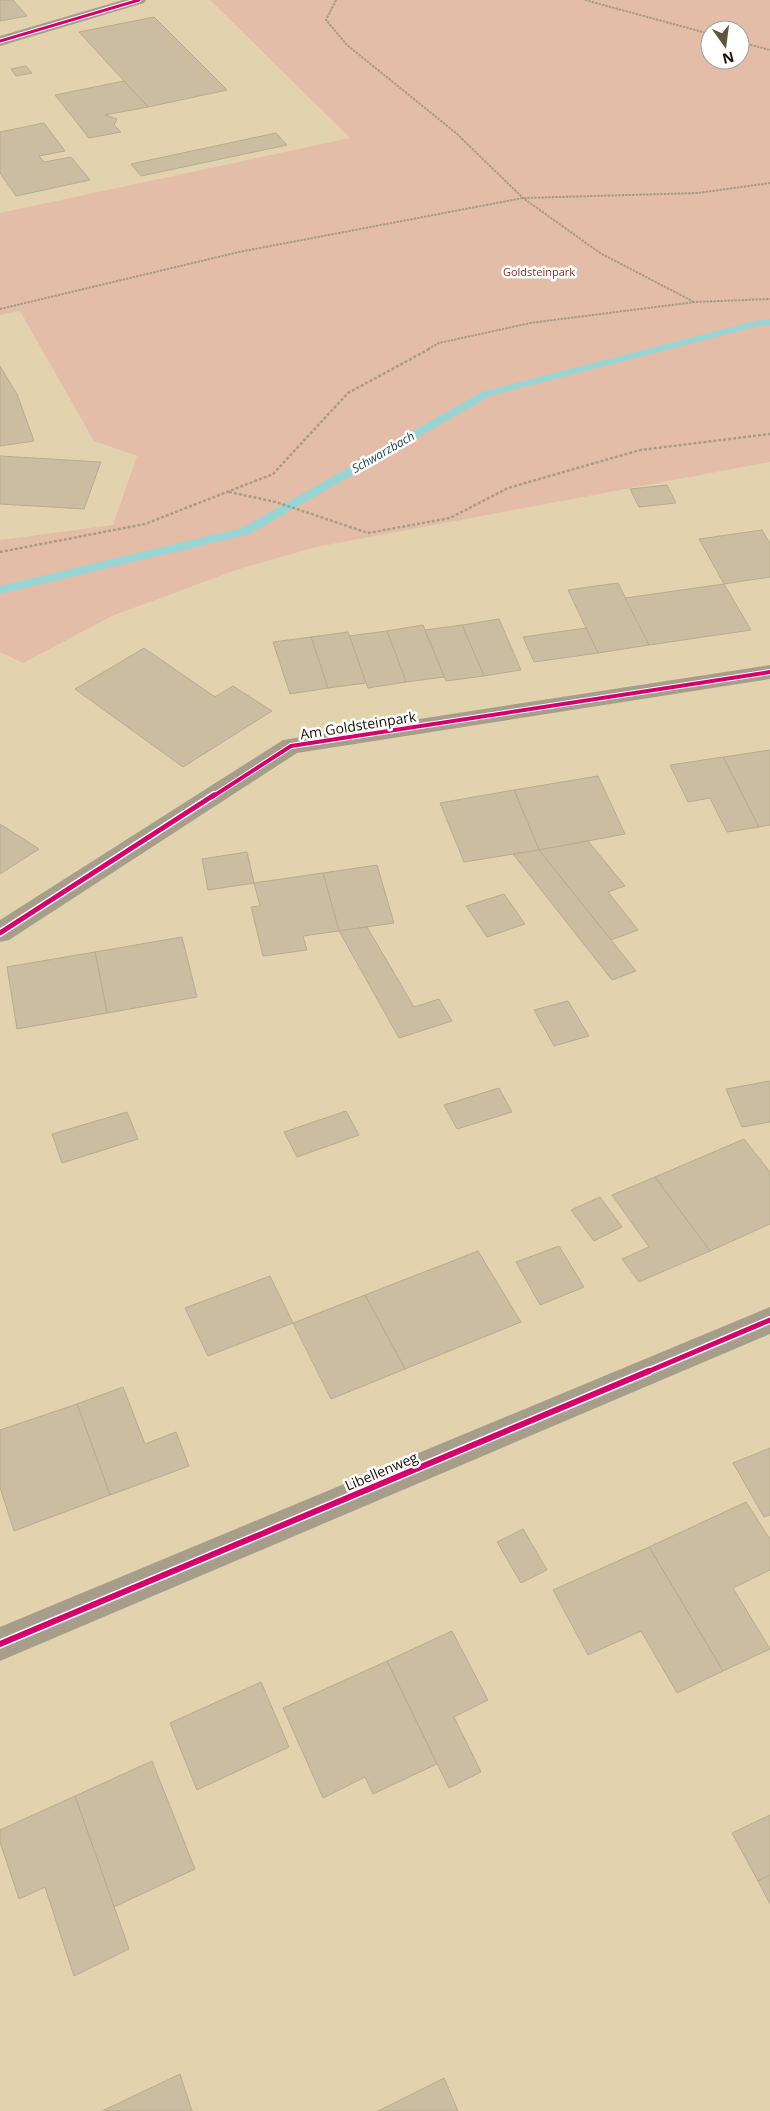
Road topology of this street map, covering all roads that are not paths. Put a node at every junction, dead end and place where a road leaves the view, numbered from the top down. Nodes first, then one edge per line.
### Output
1 (139, 0) edge
2 (0, 41) edge
3 (770, 672) edge
4 (0, 933) edge
5 (770, 1320) edge
6 (0, 1644) edge

1 - 2 street
3 - 4 street, Am Goldsteinpark
5 - 6 street, Libellenweg

